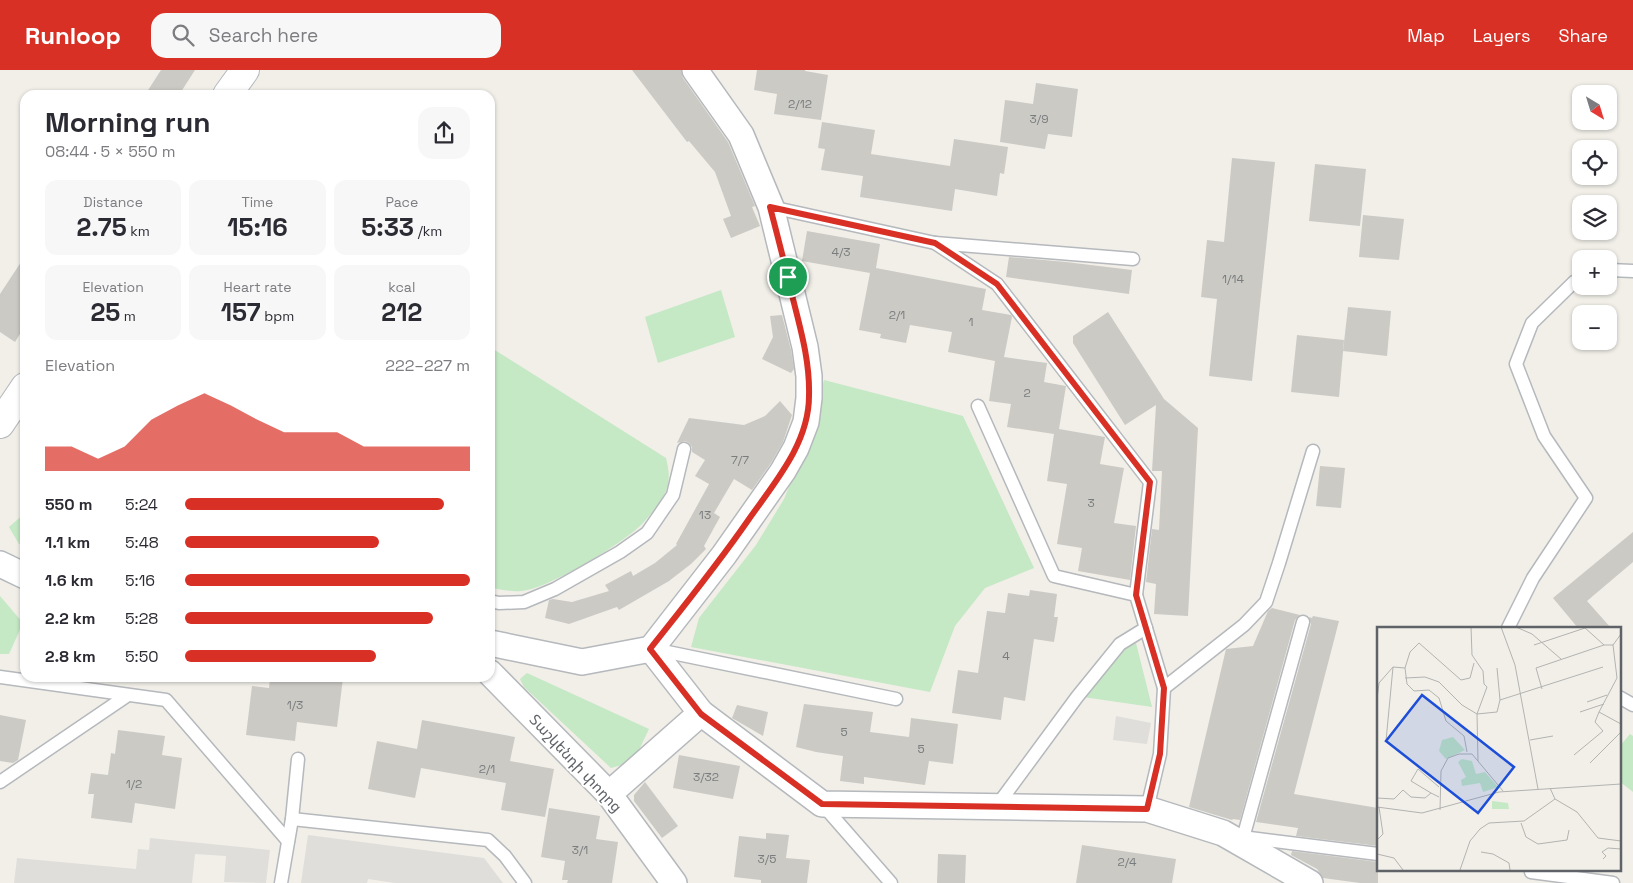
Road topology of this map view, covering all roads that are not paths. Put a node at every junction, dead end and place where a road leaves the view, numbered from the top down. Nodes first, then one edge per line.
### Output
1 (245, 70) edge
2 (695, 70) edge
3 (231, 90) edge
4 (770, 207) junction
5 (935, 243) junction
6 (1133, 258) dead end
7 (1617, 270) edge
8 (1633, 271) edge
9 (1572, 284) edge
10 (20, 394) edge
11 (978, 406) dead end
12 (0, 424) edge
13 (684, 449) dead end
14 (1313, 451) dead end
15 (0, 564) edge
16 (20, 574) edge
17 (1136, 595) junction
18 (495, 602) edge
19 (1304, 622) dead end
20 (1508, 627) edge
21 (1146, 628) junction
22 (495, 644) edge
23 (650, 649) junction
24 (0, 677) edge
25 (495, 678) edge
26 (20, 680) edge
27 (34, 682) edge
28 (1164, 688) junction
29 (128, 696) junction
30 (1620, 697) edge
31 (896, 699) dead end
32 (1633, 705) edge
33 (701, 714) junction
34 (298, 759) dead end
35 (0, 782) edge
36 (609, 794) junction
37 (822, 804) junction
38 (996, 807) junction
39 (1147, 809) junction
40 (292, 818) junction
41 (1233, 835) junction
42 (288, 841) junction
43 (1377, 854) edge
44 (1531, 872) dead end
45 (281, 883) edge
46 (525, 883) edge
47 (674, 883) edge
48 (891, 883) edge
49 (1310, 883) edge
50 (1613, 883) edge

1 - 3 main road
2 - 4 street
4 - 5 lane
4 - 23 street
5 - 6 lane
5 - 17 lane
7 - 8 lane
9 - 20 lane
10 - 12 main road
11 - 17 lane
13 - 18 lane
14 - 28 lane
15 - 16 street
17 - 21 lane
19 - 41 lane
21 - 28 lane
21 - 38 lane
22 - 23 street
23 - 31 lane
23 - 33 street
24 - 26 lane
25 - 36 street, Տաշկենդի փողոց
27 - 29 lane
28 - 39 lane
29 - 35 lane
29 - 42 lane
30 - 32 lane
33 - 36 street
33 - 37 street
34 - 40 lane
36 - 47 street, Տաշկենդի փողոց
37 - 38 street
37 - 48 lane
38 - 39 street
39 - 41 street
40 - 42 lane
40 - 46 lane
41 - 43 lane
41 - 49 street
42 - 45 lane
44 - 50 lane

